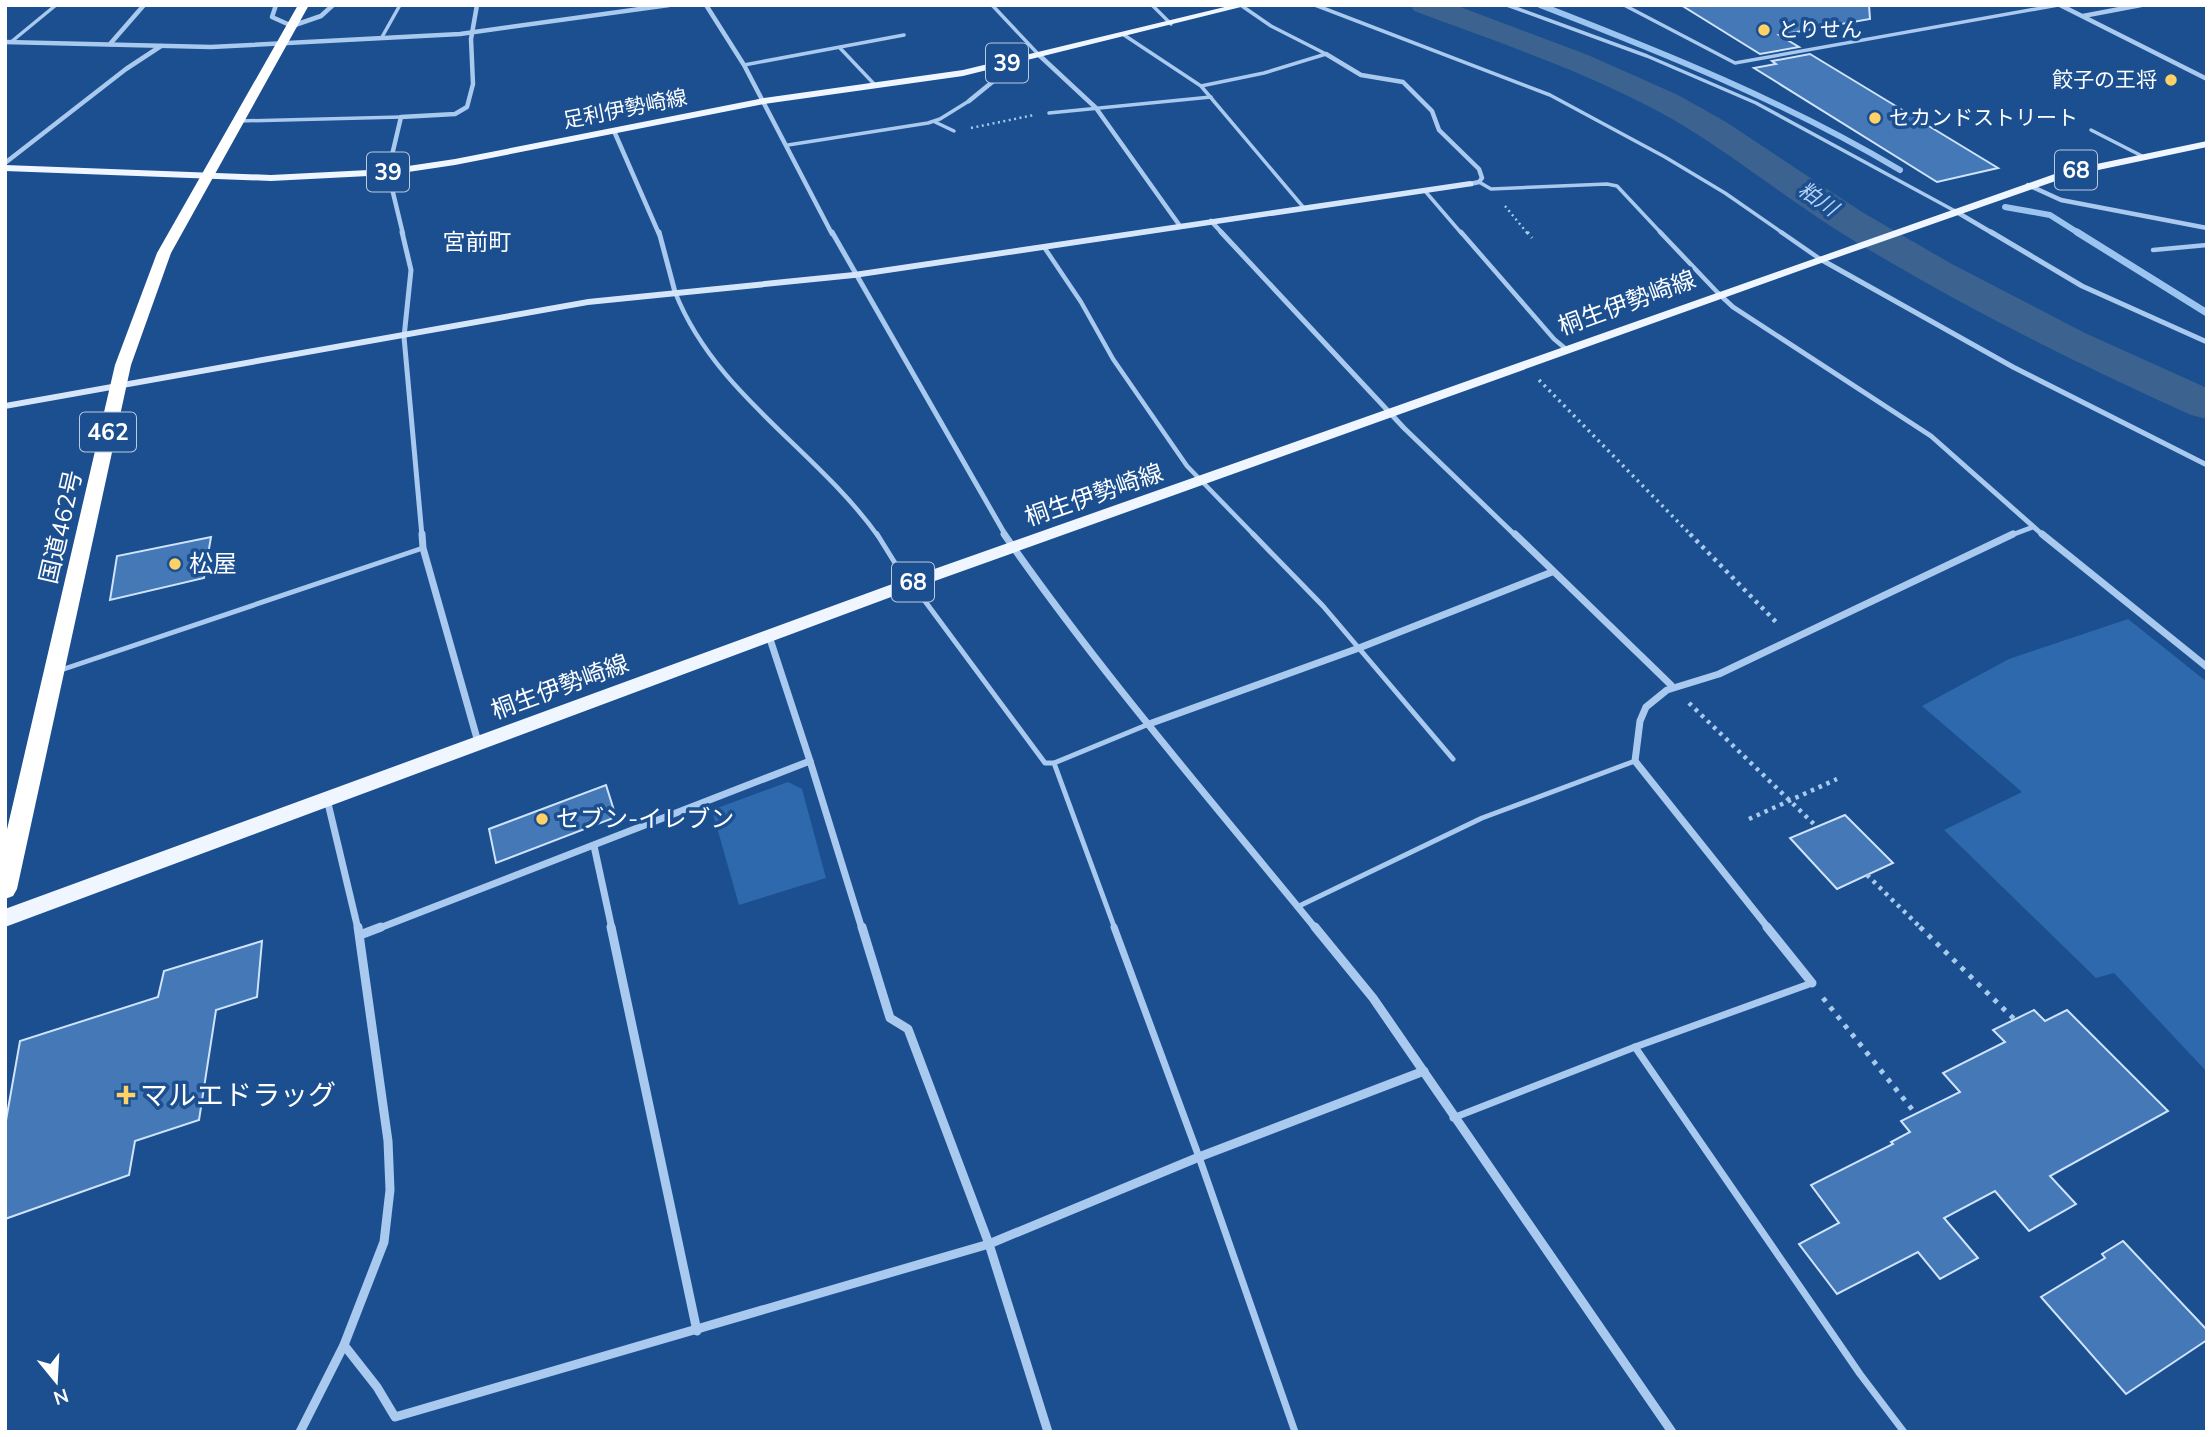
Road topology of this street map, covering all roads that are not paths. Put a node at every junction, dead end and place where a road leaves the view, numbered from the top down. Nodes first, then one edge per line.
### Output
1 (56, 5) edge
2 (144, 5) edge
3 (276, 5) edge
4 (304, 5) edge
5 (333, 5) edge
6 (400, 5) edge
7 (477, 5) edge
8 (670, 5) edge
9 (706, 5) edge
10 (992, 5) edge
11 (1152, 5) edge
12 (1315, 5) edge
13 (1507, 5) edge
14 (1623, 5) edge
15 (2059, 5) edge
16 (2141, 5) edge
17 (1243, 6) edge
18 (2082, 16) junction
19 (1171, 24) junction
20 (292, 26) junction
21 (472, 33) junction
22 (904, 35) dead end
23 (1124, 35) junction
24 (382, 37) junction
25 (5, 42) edge
26 (11, 42) junction
27 (282, 42) junction
28 (110, 45) junction
29 (163, 45) junction
30 (839, 48) junction
31 (1326, 54) junction
32 (1040, 55) junction
33 (744, 65) junction
34 (987, 68) junction
35 (2207, 79) edge
36 (876, 86) junction
37 (1201, 86) junction
38 (1211, 97) junction
39 (765, 101) junction
40 (969, 101) joint
41 (1097, 108) junction
42 (1049, 113) road end
43 (401, 117) junction
44 (935, 121) junction
45 (238, 122) junction
46 (2091, 130) dead end
47 (614, 131) junction
48 (954, 131) road end
49 (2207, 144) edge
50 (788, 145) junction
51 (2142, 156) junction
52 (5, 166) edge
53 (388, 172) junction
54 (206, 176) junction
55 (1474, 183) junction
56 (2028, 185) junction
57 (1425, 191) junction
58 (1304, 208) junction
59 (1952, 212) junction
60 (1211, 221) junction
61 (1180, 226) junction
62 (2207, 228) edge
63 (2207, 245) edge
64 (1044, 247) junction
65 (2153, 250) dead end
66 (1822, 258) junction
67 (854, 275) junction
68 (675, 292) junction
69 (1719, 294) junction
70 (404, 337) junction
71 (2207, 342) edge
72 (1566, 349) junction
73 (118, 386) junction
74 (5, 406) edge
75 (1390, 412) junction
76 (2207, 465) edge
77 (1200, 482) junction
78 (2033, 527) junction
79 (1013, 547) junction
80 (423, 548) junction
81 (1552, 572) junction
82 (910, 583) junction
83 (768, 635) junction
84 (1359, 648) junction
85 (2207, 667) edge
86 (53, 672) junction
87 (1671, 685) junction
88 (1149, 724) junction
89 (478, 741) junction
90 (1453, 759) dead end
91 (810, 761) junction
92 (1635, 761) junction
93 (1054, 762) junction
94 (327, 798) junction
95 (594, 846) junction
96 (5, 888) edge
97 (1297, 907) junction
98 (5, 918) edge
99 (360, 935) junction
100 (1812, 984) joint
101 (1635, 1047) junction
102 (1424, 1071) junction
103 (1453, 1118) junction
104 (1199, 1157) junction
105 (989, 1244) junction
106 (697, 1331) junction
107 (344, 1345) junction
108 (300, 1432) edge
109 (1048, 1432) edge
110 (1295, 1432) edge
111 (1672, 1432) edge
112 (1904, 1432) edge

1 - 26 lane
2 - 28 street
3 - 20 street
4 - 20 highway, 国道462号 / 462
5 - 20 street
6 - 24 lane
7 - 21 street
8 - 21 street
9 - 33 street
10 - 32 lane
11 - 19 lane
12 - 66 lane
13 - 59 lane
14 - 15 lane
15 - 18 street
16 - 18 street
17 - 19 main road, 足利伊勢崎線 / 39
17 - 31 lane
18 - 35 street
19 - 23 main road, 足利伊勢崎線 / 39
20 - 27 highway, 国道462号 / 462
21 - 24 street
21 - 43 street
22 - 30 lane
23 - 32 main road, 足利伊勢崎線 / 39
23 - 37 lane
24 - 27 street
25 - 26 street
26 - 28 street
27 - 29 street
27 - 45 highway, 国道462号 / 462
28 - 29 street
29 - 52 street
30 - 33 lane
30 - 36 lane
31 - 37 lane
31 - 55 street
32 - 34 main road, 足利伊勢崎線 / 39
32 - 41 street
33 - 39 street
34 - 36 main road, 足利伊勢崎線 / 39
34 - 40 street
36 - 39 main road, 足利伊勢崎線 / 39
37 - 38 lane
38 - 41 lane
38 - 58 lane
39 - 47 main road, 足利伊勢崎線 / 39
39 - 50 street
40 - 44 lane
41 - 42 lane
41 - 61 street
43 - 45 lane
43 - 53 street
44 - 48 lane
44 - 50 lane
45 - 54 highway, 国道462号 / 462
46 - 51 lane
47 - 53 main road, 足利伊勢崎線 / 39
47 - 68 street
49 - 51 main road, 桐生伊勢崎線 / 68
50 - 67 street
51 - 56 main road, 桐生伊勢崎線 / 68
52 - 54 main road, 足利伊勢崎線 / 39
53 - 54 main road, 足利伊勢崎線 / 39
53 - 70 street
54 - 73 highway, 国道462号 / 462
55 - 57 street
55 - 69 lane
56 - 59 main road, 桐生伊勢崎線 / 68
56 - 62 street
57 - 58 street
57 - 72 lane
58 - 60 street
59 - 66 main road, 桐生伊勢崎線 / 68
59 - 71 street
60 - 61 street
60 - 75 street
61 - 64 street
63 - 65 lane
64 - 67 street
64 - 77 lane
66 - 69 main road, 桐生伊勢崎線 / 68
66 - 76 street
67 - 68 street
67 - 79 street
68 - 70 street
68 - 82 lane
69 - 72 main road, 桐生伊勢崎線 / 68
69 - 78 street
70 - 73 street
70 - 80 street
72 - 75 main road, 桐生伊勢崎線 / 68
73 - 74 street
73 - 86 highway, 国道462号 / 462
75 - 77 main road, 桐生伊勢崎線 / 68
75 - 81 street
77 - 79 main road, 桐生伊勢崎線 / 68
77 - 84 lane
78 - 85 street
78 - 87 street
79 - 82 main road, 桐生伊勢崎線 / 68
79 - 88 street
80 - 86 lane
80 - 89 street
81 - 84 street
81 - 87 street
82 - 83 main road, 桐生伊勢崎線 / 68
82 - 93 lane
83 - 89 main road, 桐生伊勢崎線 / 68
83 - 91 street
84 - 88 street
84 - 90 lane
86 - 96 highway, 国道462号 / 462
87 - 92 street
88 - 93 lane
88 - 97 street
89 - 94 main road, 桐生伊勢崎線 / 68
91 - 95 street
91 - 105 street
92 - 97 lane
92 - 100 street
93 - 104 lane
94 - 98 main road, 桐生伊勢崎線 / 68
94 - 99 street
95 - 99 street
95 - 106 street
97 - 102 street
99 - 107 street
100 - 101 lane
101 - 103 lane
101 - 112 lane
102 - 103 street
102 - 104 street
103 - 111 street
104 - 105 street
104 - 110 lane
105 - 106 street
105 - 109 street
106 - 107 street
107 - 108 street

